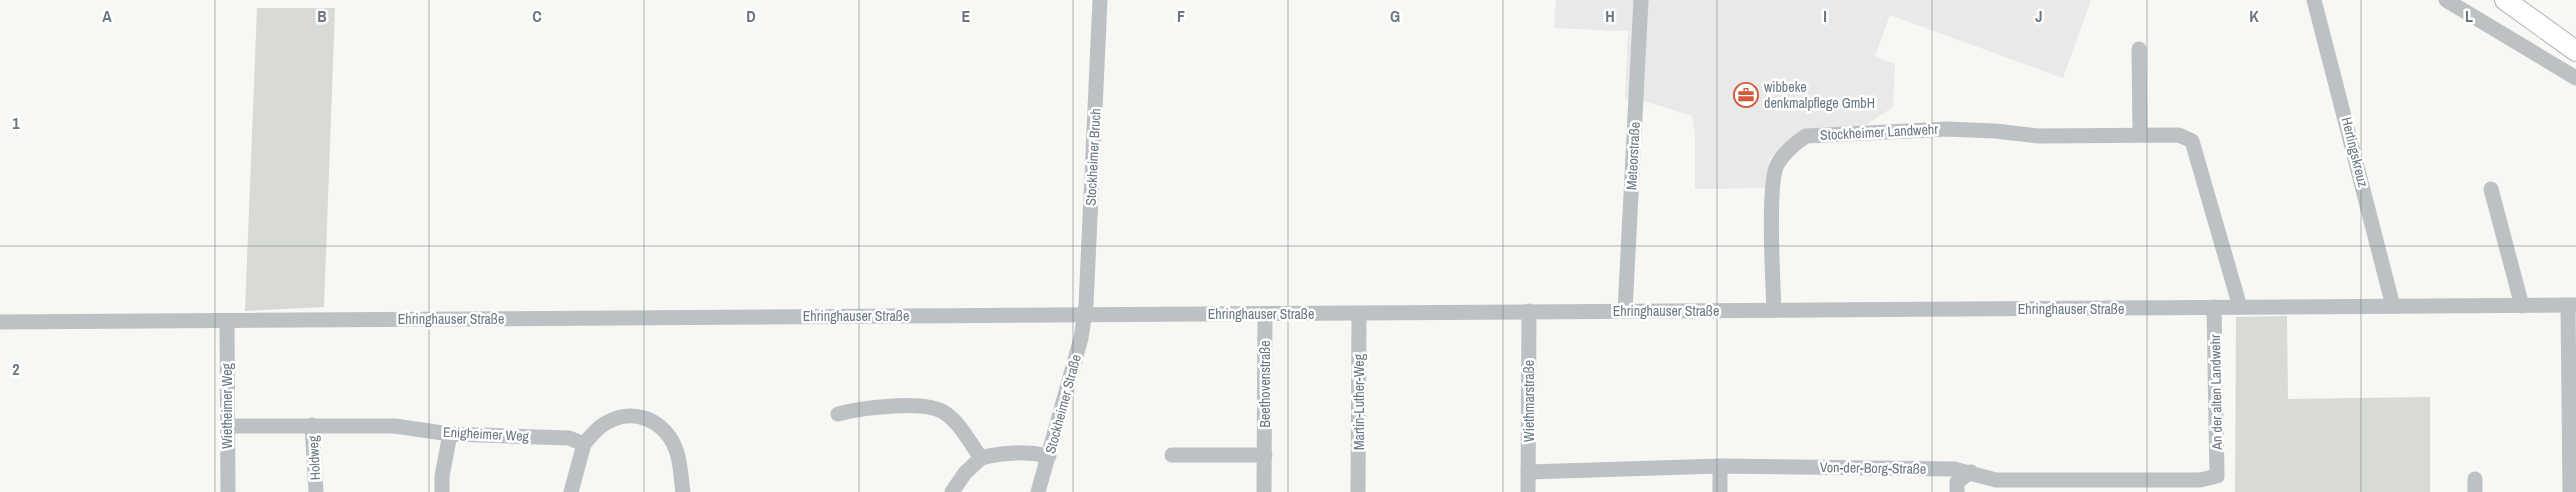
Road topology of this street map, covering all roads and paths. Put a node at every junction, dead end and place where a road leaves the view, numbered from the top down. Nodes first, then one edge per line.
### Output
1 (1100, 0) edge
2 (1641, 0) edge
3 (2314, 0) edge
4 (2446, 0) edge
5 (2505, 0) edge
6 (2139, 49) dead end
7 (2576, 51) edge
8 (2576, 78) edge
9 (2140, 134) junction
10 (2491, 189) dead end
11 (2572, 305) edge
12 (2393, 306) junction
13 (2522, 306) junction
14 (2214, 307) junction
15 (2240, 307) junction
16 (1774, 310) junction
17 (1529, 311) junction
18 (1625, 311) junction
19 (1359, 313) junction
20 (1266, 314) junction
21 (1084, 315) junction
22 (227, 321) junction
23 (0, 322) edge
24 (838, 414) dead end
25 (312, 425) junction
26 (227, 426) junction
27 (450, 434) junction
28 (584, 444) junction
29 (1172, 455) dead end
30 (1265, 455) junction
31 (1049, 456) junction
32 (981, 458) junction
33 (1720, 466) junction
34 (1528, 472) junction
35 (1970, 472) junction
36 (2217, 476) joint
37 (228, 492) edge
38 (316, 492) edge
39 (442, 492) edge
40 (571, 492) edge
41 (683, 492) edge
42 (952, 492) edge
43 (1038, 492) edge
44 (1264, 492) edge
45 (1358, 492) edge
46 (1528, 492) edge
47 (1720, 492) edge
48 (1957, 492) edge
49 (2570, 492) edge

1 - 21 street, Stockheimer Bruch
2 - 18 street, Meteorstraße
3 - 12 street, Hertingskreuz
4 - 8 street
5 - 7 main road
6 - 9 street
9 - 15 street, Stockheimer Landwehr
9 - 16 street, Stockheimer Landwehr
10 - 13 street
11 - 13 street, Ehringhauser Straße
11 - 49 street
12 - 13 street, Ehringhauser Straße
12 - 15 street, Ehringhauser Straße
14 - 15 street, Ehringhauser Straße
14 - 16 street, Ehringhauser Straße
14 - 36 street, An der alten Landwehr
16 - 18 street, Ehringhauser Straße
17 - 18 street, Ehringhauser Straße
17 - 19 street, Ehringhauser Straße
17 - 34 street, Wiethmarstraße
19 - 20 street, Ehringhauser Straße
19 - 45 street, Martin-Luther-Weg
20 - 21 street, Ehringhauser Straße
20 - 30 street, Beethovenstraße
21 - 22 street, Ehringhauser Straße
21 - 31 street, Stockheimer Straße
22 - 23 street, Ehringhauser Straße
22 - 26 street, Wietheimer Weg
24 - 32 street
25 - 26 street, Enigheimer Weg
25 - 27 street, Enigheimer Weg
25 - 38 street, Holdweg
26 - 37 street, Wietheimer Weg
27 - 28 street, Enigheimer Weg
27 - 39 street
28 - 40 street
28 - 41 street
29 - 30 street
30 - 44 street, Beethovenstraße
31 - 32 street
31 - 43 street, Stockheimer Straße
32 - 42 street
33 - 34 street, Von-der-Borg-Straße
33 - 35 street, Von-der-Borg-Straße
33 - 47 street
34 - 46 street, Wiethmarstraße
35 - 36 street, Von-der-Borg-Straße
35 - 48 street

